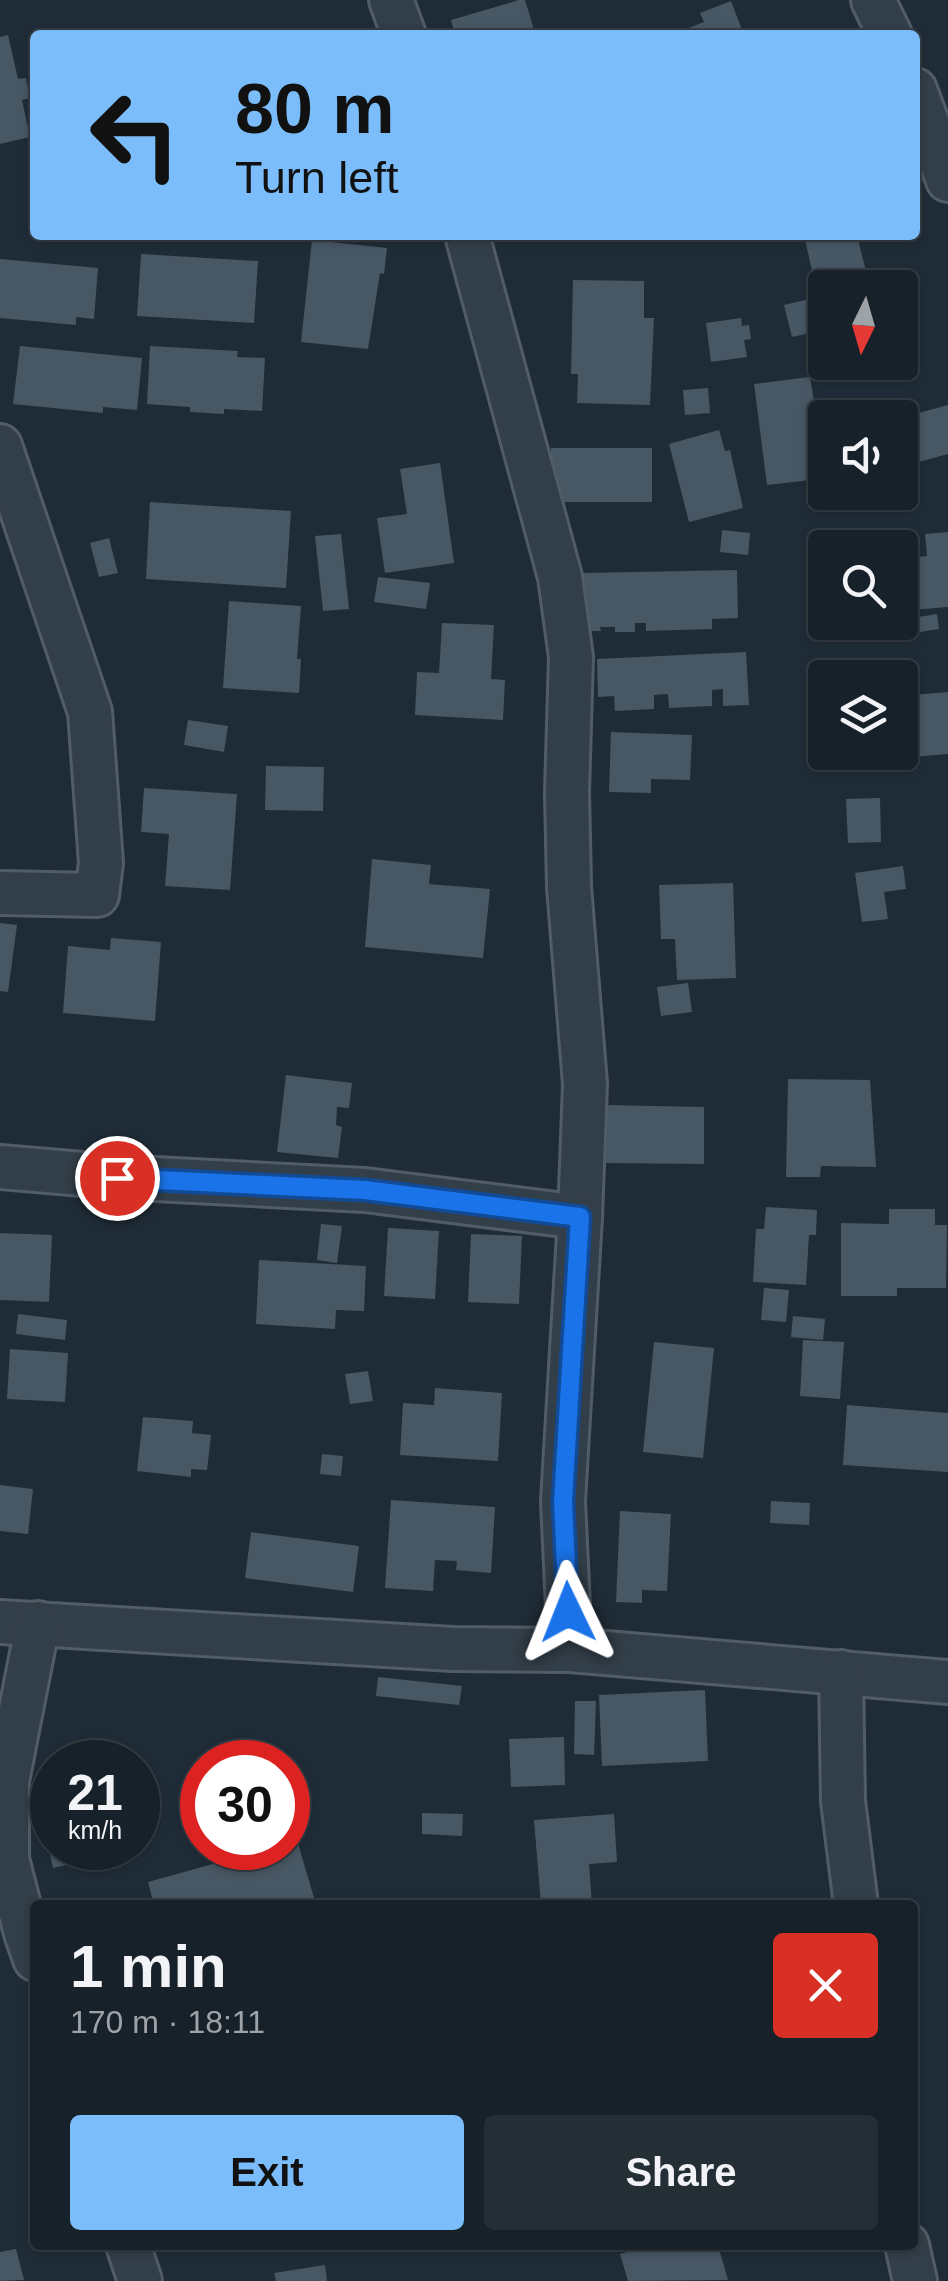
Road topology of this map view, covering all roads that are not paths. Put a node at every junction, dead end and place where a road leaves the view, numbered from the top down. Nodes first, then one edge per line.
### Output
1 (391, 0) edge
2 (873, 0) edge
3 (402, 30) edge
4 (888, 30) edge
5 (920, 104) edge
6 (948, 180) edge
7 (468, 240) edge
8 (0, 446) edge
9 (0, 893) edge
10 (0, 1167) edge
11 (580, 1217) junction
12 (19, 1622) edge
13 (570, 1650) junction
14 (841, 1672) junction
15 (948, 1682) edge
16 (855, 1900) edge
17 (30, 1945) edge
18 (130, 2250) edge
19 (909, 2250) edge
20 (140, 2281) edge
21 (914, 2281) edge

1 - 3 street
2 - 4 street
5 - 6 street
7 - 11 street
8 - 9 street
10 - 11 street
11 - 13 street
12 - 13 street
12 - 17 street
13 - 14 street
14 - 15 street
14 - 16 street
18 - 20 street
19 - 21 street

